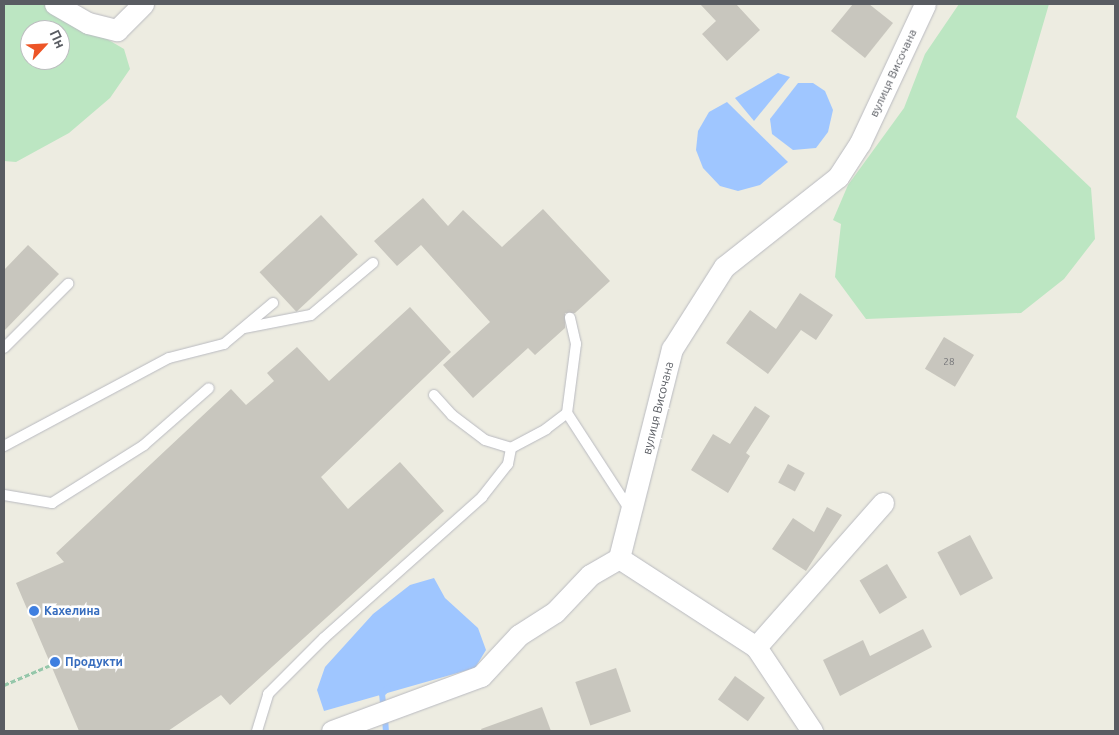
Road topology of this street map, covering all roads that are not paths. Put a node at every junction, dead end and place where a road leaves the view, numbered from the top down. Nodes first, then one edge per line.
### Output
1 (54, 4) edge
2 (143, 4) edge
3 (926, 4) edge
4 (373, 263) dead end
5 (68, 284) dead end
6 (273, 303) dead end
7 (570, 318) dead end
8 (242, 329) junction
9 (4, 348) edge
10 (209, 388) dead end
11 (434, 395) dead end
12 (567, 413) junction
13 (4, 446) edge
14 (511, 448) junction
15 (4, 495) edge
16 (882, 503) dead end
17 (631, 511) junction
18 (619, 558) junction
19 (756, 646) junction
20 (257, 731) edge
21 (332, 731) edge
22 (812, 731) edge

1 - 2 street
3 - 17 street, вулиця Височана
4 - 8 lane
5 - 9 lane
6 - 8 lane
7 - 12 lane
8 - 13 lane
10 - 15 lane
11 - 14 lane
12 - 14 lane
12 - 17 lane
14 - 20 lane
16 - 19 street
17 - 18 street, вулиця Височана
18 - 19 street
18 - 21 street
19 - 22 street

